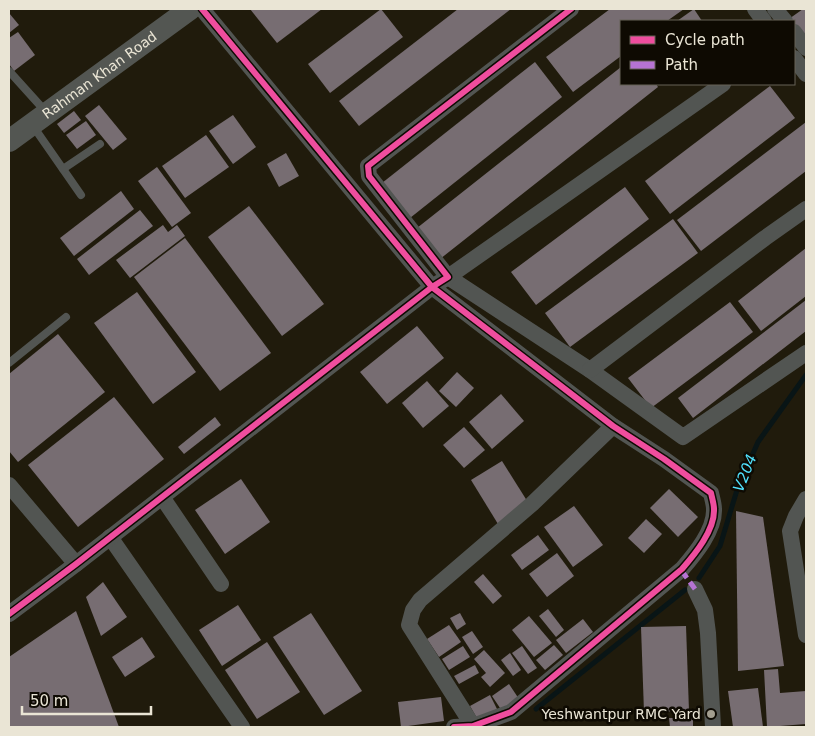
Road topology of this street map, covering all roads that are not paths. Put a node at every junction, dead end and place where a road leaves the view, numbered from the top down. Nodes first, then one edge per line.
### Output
1 (190, 9) edge
2 (202, 9) edge
3 (571, 9) edge
4 (755, 9) edge
5 (776, 14) edge
6 (795, 33) edge
7 (806, 48) edge
8 (795, 59) edge
9 (9, 70) edge
10 (806, 74) edge
11 (722, 85) edge
12 (40, 119) junction
13 (9, 141) edge
14 (100, 144) dead end
15 (63, 169) junction
16 (81, 195) dead end
17 (806, 209) edge
18 (448, 277) junction
19 (432, 287) junction
20 (66, 318) dead end
21 (806, 353) edge
22 (9, 363) edge
23 (590, 370) junction
24 (613, 426) junction
25 (9, 485) edge
26 (162, 497) junction
27 (806, 500) edge
28 (110, 537) junction
29 (76, 564) junction
30 (221, 584) dead end
31 (695, 589) dead end
32 (9, 614) edge
33 (806, 635) edge
34 (473, 726) edge
35 (242, 727) edge
36 (454, 727) edge
37 (713, 727) edge

1 - 12 street, Rahman Khan Road
2 - 19 street
3 - 18 street
4 - 5 street
6 - 7 street
8 - 10 street
9 - 12 lane
11 - 18 street
12 - 13 street, Rahman Khan Road
12 - 15 lane
14 - 15 lane
15 - 16 lane
17 - 23 street
18 - 19 street
18 - 23 street
19 - 24 street
19 - 26 street
20 - 22 lane
21 - 23 street
24 - 34 street
24 - 34 street
25 - 29 street
26 - 28 street
26 - 30 street
27 - 33 street
28 - 29 street
28 - 35 street
29 - 32 street
31 - 37 street
34 - 36 street

